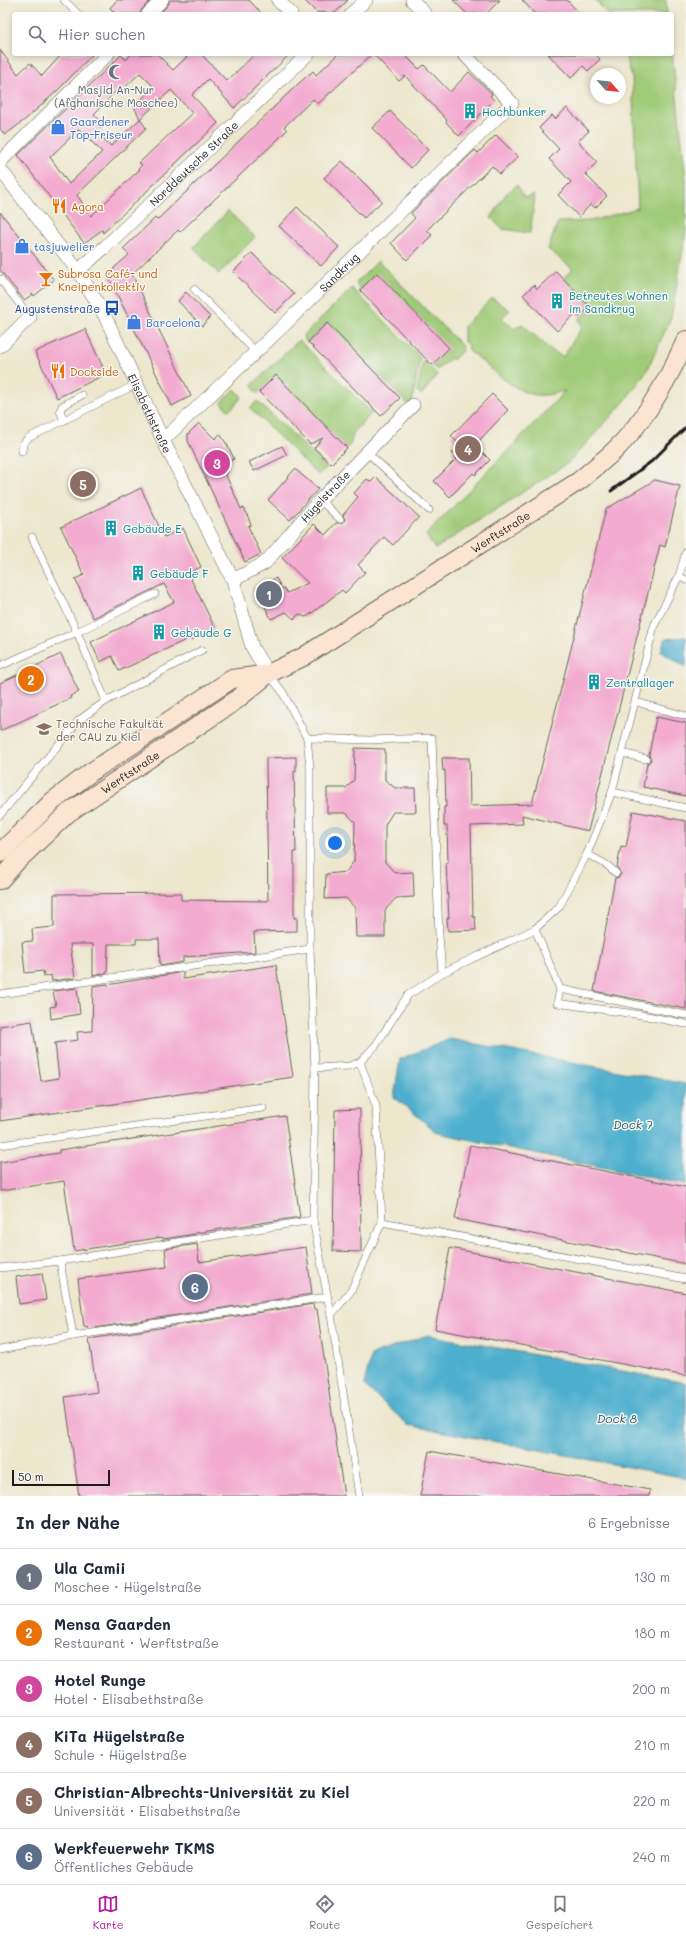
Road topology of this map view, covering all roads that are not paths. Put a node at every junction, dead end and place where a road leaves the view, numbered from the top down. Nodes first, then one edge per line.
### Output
1 (64, 0) edge
2 (162, 0) edge
3 (278, 0) edge
4 (366, 0) edge
5 (412, 0) edge
6 (76, 12) edge
7 (150, 12) edge
8 (289, 12) edge
9 (353, 12) edge
10 (423, 12) edge
11 (106, 56) edge
12 (306, 56) edge
13 (466, 56) edge
14 (0, 162) edge
15 (0, 169) edge
16 (78, 270) junction
17 (0, 279) edge
18 (194, 289) dead end
19 (30, 317) joint
20 (686, 340) edge
21 (0, 346) edge
22 (256, 352) junction
23 (137, 384) junction
24 (82, 395) dead end
25 (413, 405) dead end
26 (64, 420) junction
27 (163, 440) junction
28 (22, 452) dead end
29 (367, 452) junction
30 (320, 500) junction
31 (429, 510) dead end
32 (340, 519) dead end
33 (32, 537) dead end
34 (686, 552) edge
35 (679, 576) junction
36 (233, 580) junction
37 (686, 580) edge
38 (155, 594) dead end
39 (77, 632) junction
40 (202, 650) dead end
41 (0, 666) edge
42 (268, 674) junction
43 (106, 701) junction
44 (636, 702) junction
45 (686, 716) edge
46 (307, 738) junction
47 (622, 753) junction
48 (646, 759) dead end
49 (612, 792) junction
50 (686, 808) edge
51 (0, 815) edge
52 (0, 853) edge
53 (587, 854) junction
54 (616, 873) dead end
55 (0, 880) edge
56 (535, 929) junction
57 (310, 949) junction
58 (442, 973) junction
59 (560, 989) junction
60 (0, 994) edge
61 (644, 1007) junction
62 (642, 1015) junction
63 (686, 1015) edge
64 (686, 1024) edge
65 (360, 1062) junction
66 (315, 1068) junction
67 (263, 1108) dead end
68 (0, 1145) edge
69 (314, 1220) junction
70 (382, 1222) junction
71 (60, 1261) junction
72 (0, 1268) edge
73 (686, 1279) edge
74 (327, 1297) junction
75 (331, 1315) junction
76 (73, 1336) junction
77 (0, 1350) edge
78 (359, 1496) edge

1 - 6 lane
2 - 7 street
3 - 8 street
4 - 9 street
5 - 10 street
11 - 14 street
12 - 16 street, Norddeutsche Straße
13 - 22 street, Sandkrug
15 - 16 street, Elisabethstraße
16 - 23 street, Elisabethstraße
17 - 19 lane
18 - 22 lane
19 - 21 street
20 - 42 main road, Werftstraße
22 - 27 street, Sandkrug
23 - 26 lane
23 - 27 street, Elisabethstraße
24 - 26 lane
25 - 29 street, Hügelstraße
26 - 28 lane
27 - 36 street, Elisabethstraße
29 - 30 street, Hügelstraße
29 - 31 lane
30 - 32 lane
30 - 36 street, Hügelstraße
33 - 39 lane
34 - 35 lane
35 - 37 lane
35 - 44 lane
36 - 42 street, Elisabethstraße
38 - 39 lane
39 - 41 lane
39 - 43 lane
40 - 43 lane
42 - 46 lane
42 - 52 main road, Werftstraße
42 - 55 main road, Werftstraße
43 - 51 lane
44 - 45 lane
44 - 47 lane
46 - 57 lane
46 - 58 lane
47 - 48 lane
47 - 49 lane
49 - 50 lane
49 - 53 lane
53 - 54 lane
53 - 56 lane
56 - 58 lane
56 - 59 lane
57 - 60 lane
57 - 66 lane
58 - 65 lane
59 - 61 lane
59 - 62 lane
61 - 62 lane
61 - 63 lane
62 - 64 lane
65 - 66 lane
65 - 70 lane
66 - 69 lane
67 - 68 lane
69 - 71 lane
69 - 74 lane
70 - 73 lane
70 - 75 lane
71 - 72 lane
71 - 76 lane
74 - 75 lane
74 - 76 lane
75 - 78 lane
76 - 77 lane

